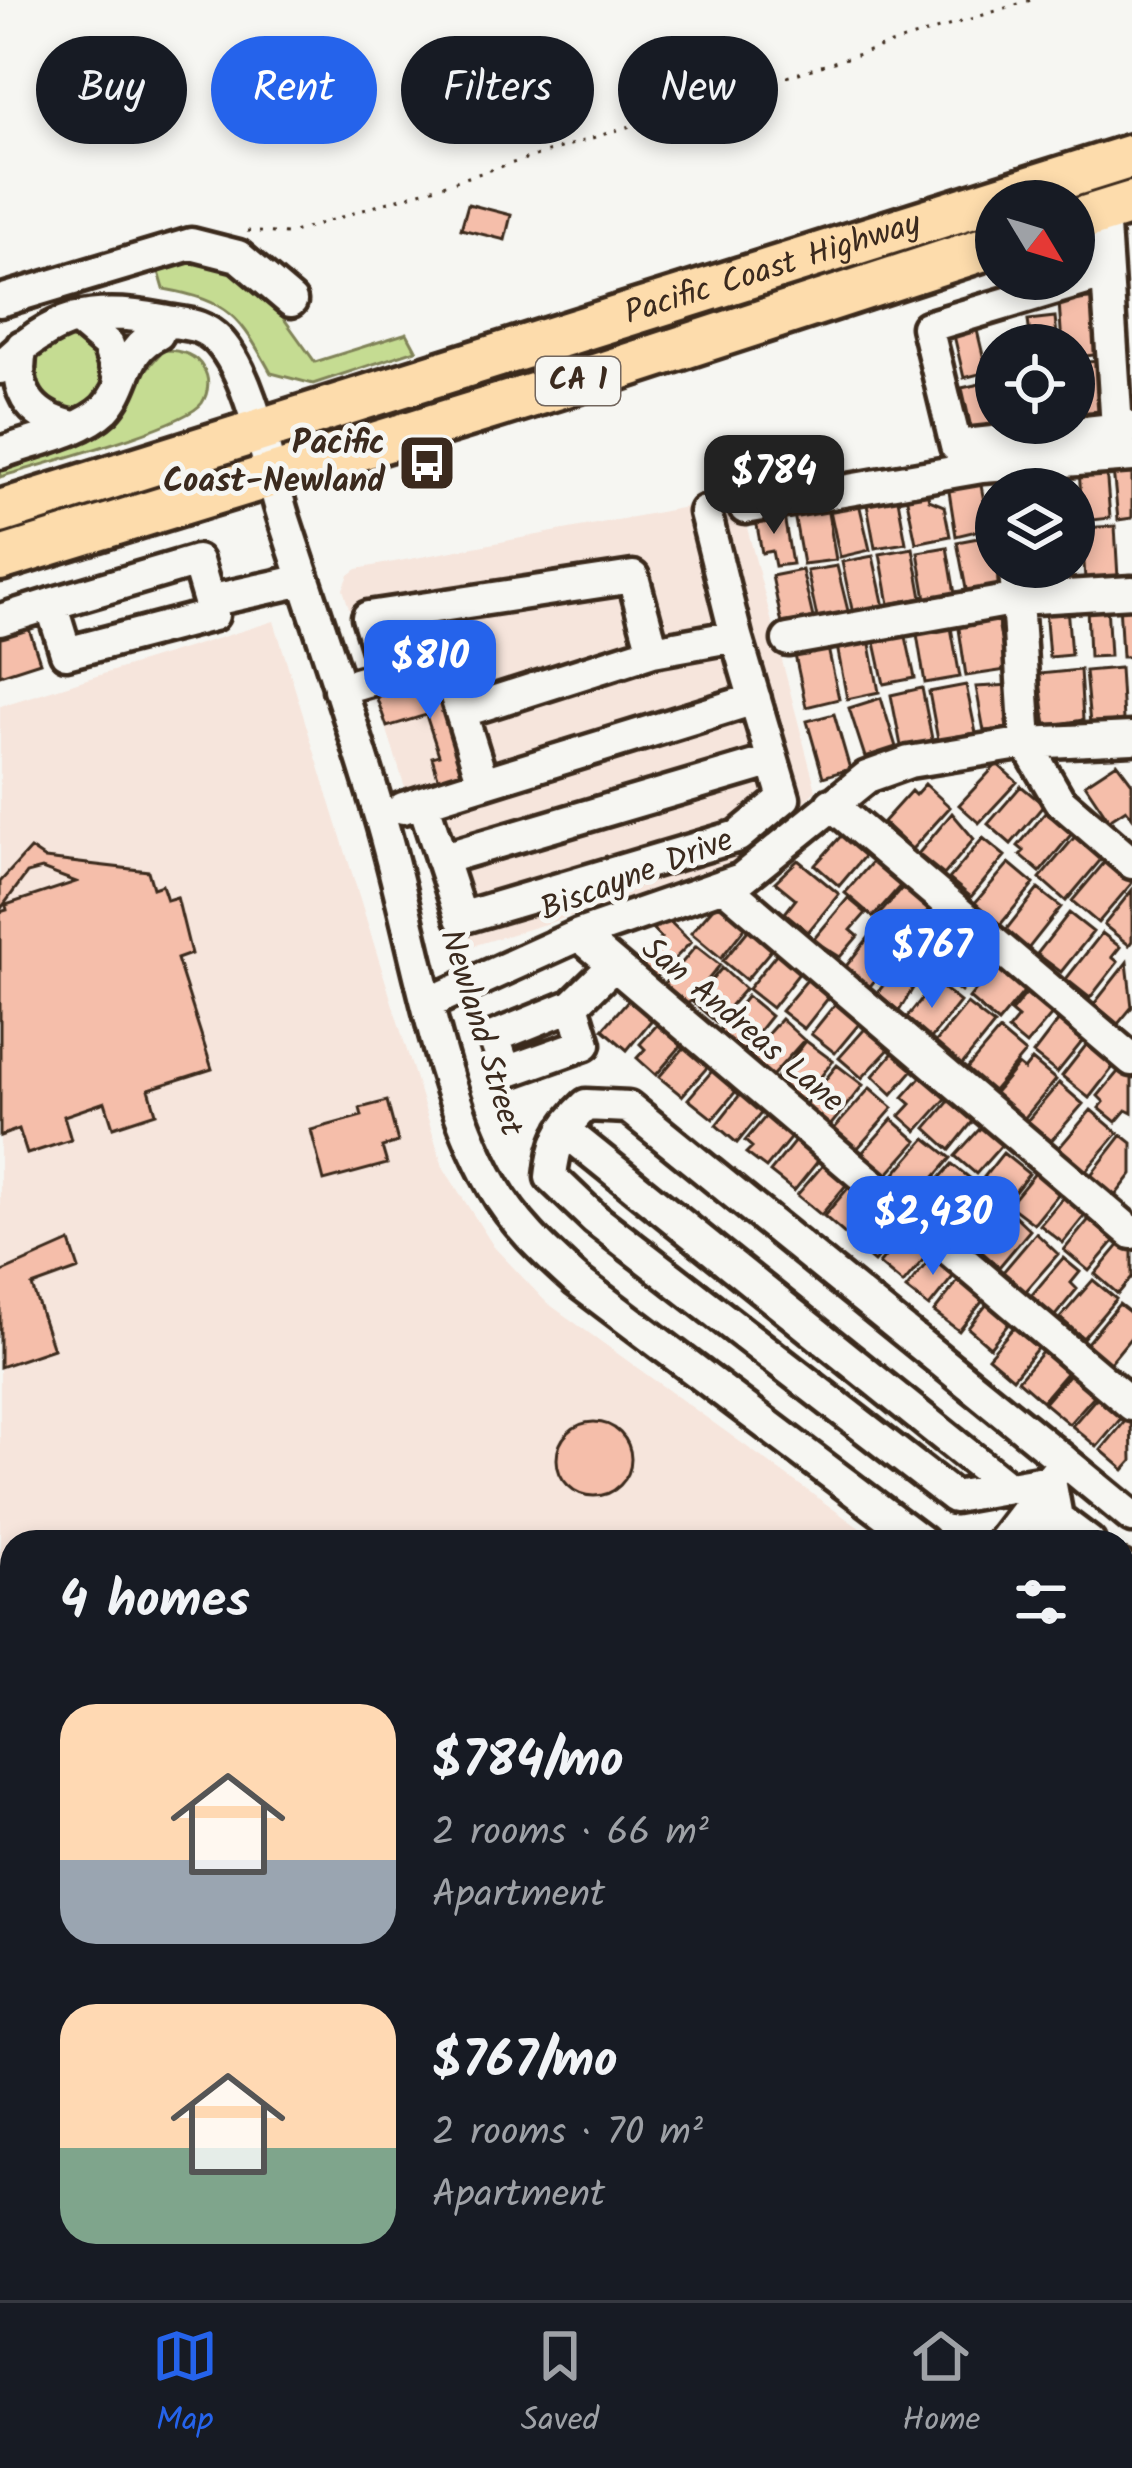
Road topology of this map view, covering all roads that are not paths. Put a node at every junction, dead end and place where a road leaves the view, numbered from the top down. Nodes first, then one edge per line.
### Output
1 (1132, 156) edge
2 (1103, 212) edge
3 (975, 252) edge
4 (1116, 286) edge
5 (0, 301) edge
6 (291, 301) dead end
7 (76, 318) junction
8 (162, 320) junction
9 (11, 357) edge
10 (120, 381) junction
11 (61, 423) junction
12 (1124, 427) edge
13 (258, 432) junction
14 (0, 435) edge
15 (0, 453) edge
16 (1132, 456) edge
17 (1061, 468) edge
18 (271, 475) junction
19 (975, 481) edge
20 (746, 508) dead end
21 (0, 512) edge
22 (705, 512) dead end
23 (0, 559) edge
24 (304, 580) junction
25 (1017, 588) edge
26 (1132, 592) edge
27 (1018, 599) junction
28 (208, 601) junction
29 (51, 604) junction
30 (0, 620) edge
31 (736, 636) junction
32 (788, 640) dead end
33 (653, 652) junction
34 (386, 675) junction
35 (339, 688) junction
36 (755, 699) junction
37 (461, 712) junction
38 (1132, 738) edge
39 (1026, 743) junction
40 (773, 761) junction
41 (483, 783) junction
42 (422, 802) junction
43 (831, 804) junction
44 (380, 815) junction
45 (441, 859) junction
46 (1132, 863) edge
47 (723, 885) junction
48 (579, 935) junction
49 (614, 965) junction
50 (430, 1002) junction
51 (573, 1005) dead end
52 (1132, 1060) edge
53 (564, 1130) junction
54 (1132, 1233) edge
55 (1132, 1405) edge
56 (1057, 1470) junction
57 (1005, 1485) junction
58 (1132, 1516) edge
59 (906, 1530) edge
60 (1011, 1530) edge
61 (1049, 1530) edge

1 - 13 highway, Pacific Coast Highway / CA 1
2 - 4 street
3 - 18 highway, Pacific Coast Highway / CA 1
4 - 12 street
4 - 12 street
5 - 6 street
7 - 8 street, Newland Street
7 - 9 street
7 - 10 street
8 - 10 street
8 - 13 street, Newland Street
9 - 11 street
10 - 11 street
11 - 14 street
11 - 15 street
13 - 18 street, Newland Street
13 - 21 highway, Pacific Coast Highway / CA 1
16 - 17 street
18 - 23 highway, Pacific Coast Highway / CA 1
18 - 24 street, Newland Street
19 - 20 street
22 - 31 street
24 - 28 street
24 - 35 street, Newland Street
25 - 27 street
26 - 27 street
27 - 32 street
27 - 39 street
28 - 29 street
28 - 29 street
29 - 30 street
31 - 33 street
31 - 36 street
33 - 34 street
33 - 37 street
34 - 35 street
34 - 37 street
35 - 44 street, Newland Street
36 - 40 street
36 - 41 street
37 - 41 street
38 - 39 street, Biscayne Drive
39 - 43 street, Biscayne Drive
39 - 46 street
40 - 45 street
40 - 45 street
41 - 42 street
42 - 44 street
42 - 45 street
43 - 47 street, Biscayne Drive
43 - 52 street
44 - 50 street, Newland Street
47 - 48 street, Biscayne Drive
47 - 54 street
48 - 49 street, San Andreas Lane
48 - 50 street, Biscayne Drive
49 - 51 street
49 - 55 street, San Andreas Lane
50 - 59 street, Newland Street
53 - 56 street
53 - 57 street
53 - 57 street
56 - 57 street
56 - 58 street
56 - 60 street
56 - 61 street

